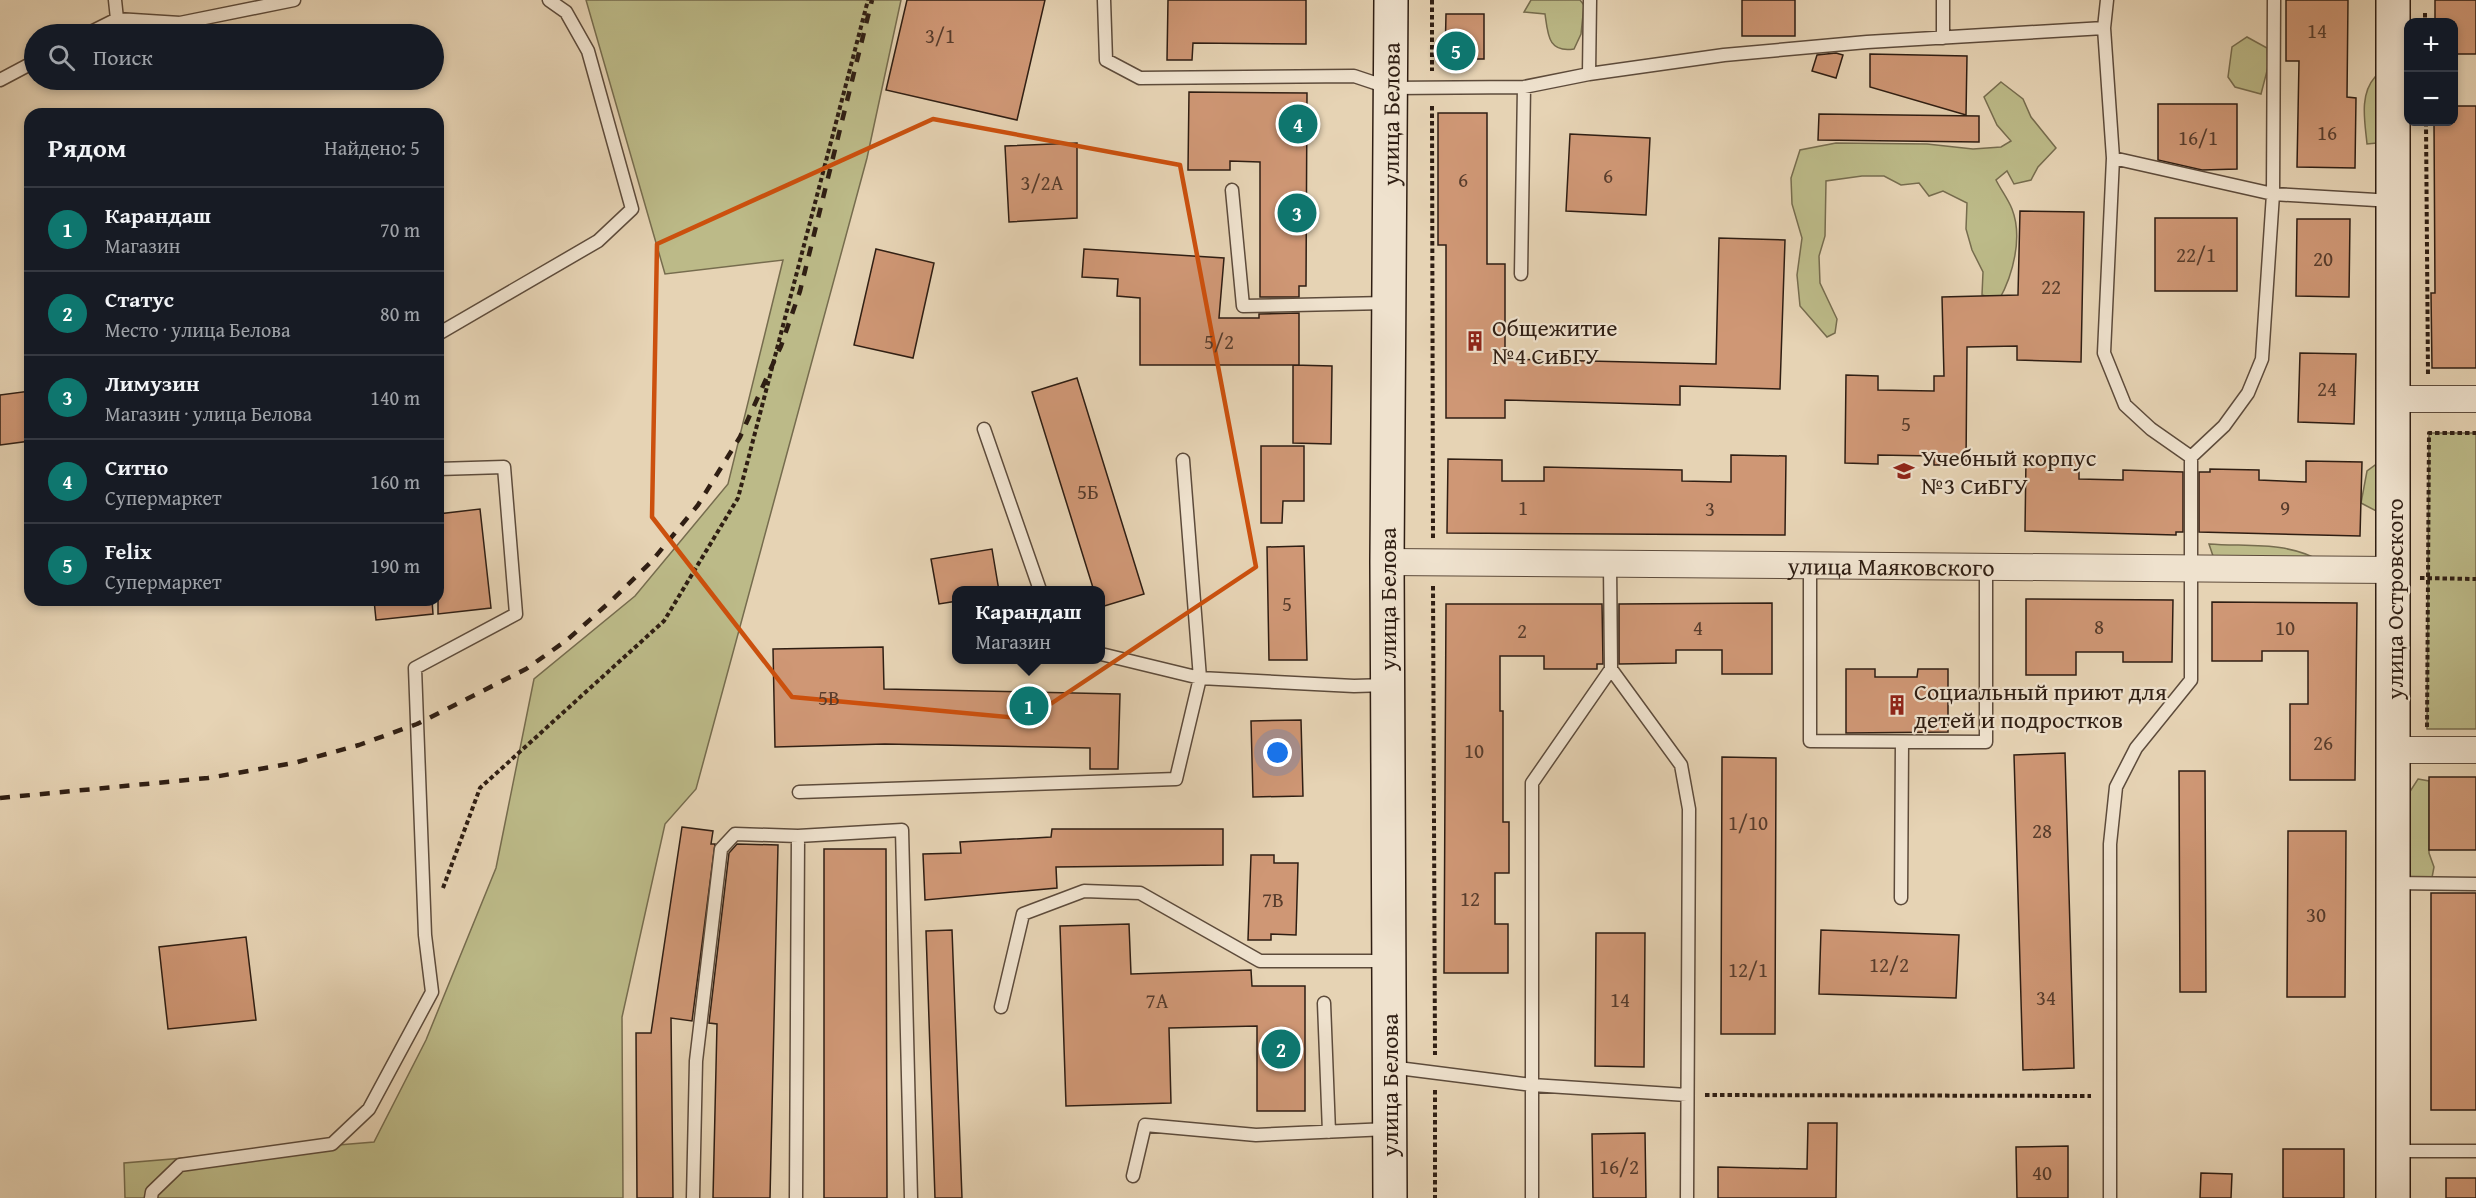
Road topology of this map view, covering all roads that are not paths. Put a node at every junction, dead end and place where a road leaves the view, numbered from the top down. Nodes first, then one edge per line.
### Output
1 (115, 0) edge
2 (294, 0) edge
3 (549, 0) edge
4 (1104, 0) edge
5 (1391, 0) edge
6 (1590, 0) edge
7 (1943, 0) edge
8 (2107, 0) edge
9 (2274, 0) edge
10 (2393, 0) edge
11 (117, 19) junction
12 (107, 24) edge
13 (2104, 28) junction
14 (1943, 38) junction
15 (24, 67) edge
16 (1589, 74) junction
17 (0, 80) edge
18 (1524, 87) junction
19 (1390, 88) junction
20 (2113, 158) junction
21 (1232, 190) dead end
22 (2273, 194) junction
23 (2394, 201) junction
24 (1521, 274) dead end
25 (1389, 303) junction
26 (444, 331) edge
27 (2394, 399) junction
28 (2476, 399) edge
29 (984, 429) dead end
30 (2191, 457) junction
31 (1183, 460) dead end
32 (444, 469) edge
33 (1387, 562) junction
34 (1610, 564) junction
35 (1810, 566) junction
36 (1986, 567) junction
37 (2191, 568) junction
38 (2402, 574) junction
39 (1038, 586) edge
40 (1105, 655) edge
41 (1611, 669) junction
42 (1200, 678) junction
43 (1387, 686) junction
44 (1902, 742) junction
45 (2394, 750) junction
46 (2476, 750) edge
47 (799, 792) dead end
48 (798, 836) junction
49 (2393, 883) junction
50 (2476, 884) edge
51 (1901, 898) dead end
52 (1389, 961) junction
53 (1324, 1003) dead end
54 (1001, 1007) dead end
55 (1389, 1067) junction
56 (1532, 1085) junction
57 (1687, 1095) junction
58 (1389, 1129) junction
59 (1329, 1132) junction
60 (2393, 1151) junction
61 (2476, 1151) edge
62 (1133, 1176) dead end
63 (151, 1198) edge
64 (693, 1198) edge
65 (796, 1198) edge
66 (911, 1198) edge
67 (1390, 1198) edge
68 (1532, 1198) edge
69 (1687, 1198) edge
70 (2110, 1198) edge
71 (2393, 1198) edge

1 - 11 lane
2 - 11 lane
3 - 26 lane
4 - 19 lane
5 - 19 main road, улица Белова
6 - 16 lane
7 - 14 lane
8 - 13 lane
9 - 22 lane
10 - 23 main road, улица Островского
11 - 12 lane
13 - 14 lane
13 - 20 lane
14 - 16 lane
15 - 17 lane
16 - 18 lane
18 - 19 lane
18 - 24 lane
19 - 25 main road, улица Белова
20 - 22 lane
20 - 30 lane
21 - 25 lane
22 - 23 lane
22 - 30 lane
23 - 27 main road, улица Островского
25 - 33 main road, улица Белова
27 - 28 street
27 - 38 main road, улица Островского
29 - 39 lane
30 - 37 lane
31 - 42 lane
32 - 63 lane
33 - 34 street, улица Маяковского
33 - 43 main road, улица Белова
34 - 35 street, улица Маяковского
34 - 41 lane
35 - 36 street, улица Маяковского
35 - 44 lane
36 - 37 street, улица Маяковского
36 - 44 lane
37 - 38 street, улица Маяковского
37 - 70 lane
38 - 45 main road, улица Островского
40 - 42 lane
41 - 56 lane
41 - 57 lane
42 - 43 lane
42 - 47 lane
43 - 52 main road, улица Белова
44 - 51 lane
45 - 46 street
45 - 49 main road, улица Островского
48 - 64 lane
48 - 65 lane
48 - 66 lane
49 - 50 lane
49 - 60 main road, улица Островского
52 - 54 lane
52 - 55 main road, улица Белова
53 - 59 lane
55 - 56 lane
55 - 58 main road, улица Белова
56 - 57 lane
56 - 68 lane
57 - 69 lane
58 - 59 lane
58 - 67 main road, улица Белова
59 - 62 lane
60 - 61 lane
60 - 71 main road, улица Островского

